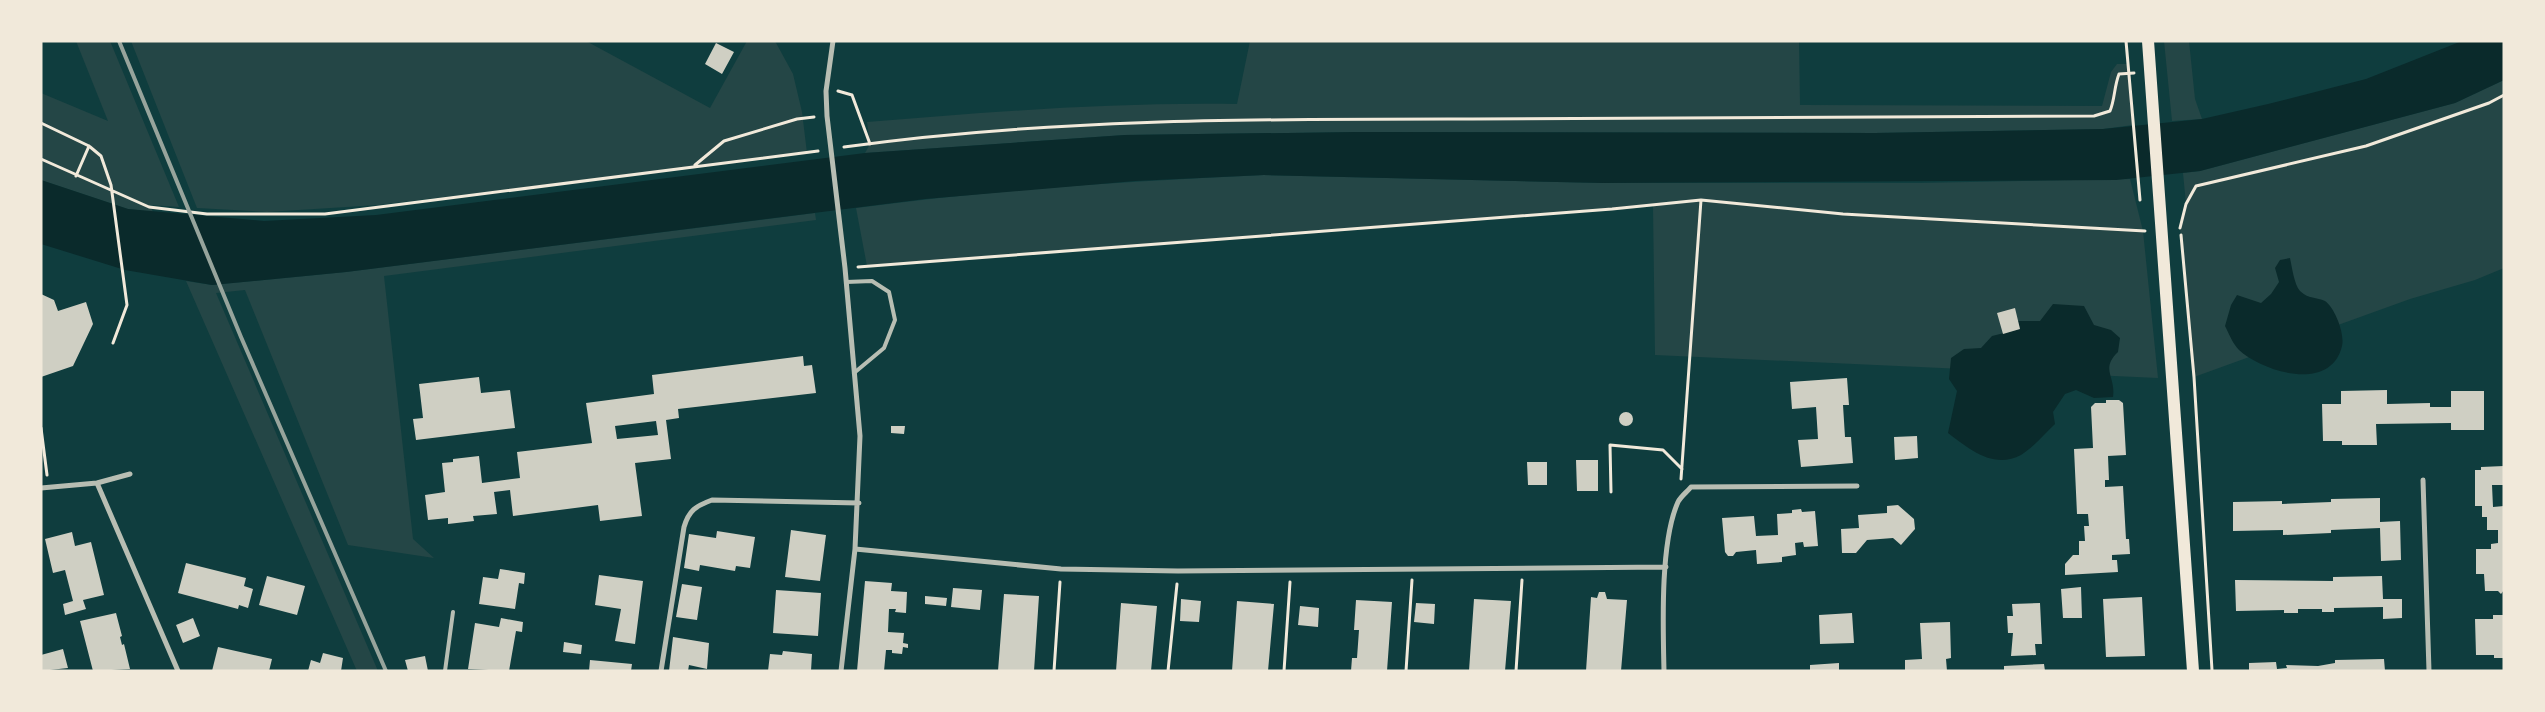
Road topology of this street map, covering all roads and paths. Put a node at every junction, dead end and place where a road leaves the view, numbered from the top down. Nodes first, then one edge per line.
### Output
1 (833, 41) edge
2 (2126, 41) edge
3 (2148, 41) edge
4 (2128, 73) junction
5 (826, 91) junction
6 (2504, 95) edge
7 (827, 116) junction
8 (41, 122) edge
9 (870, 144) junction
10 (89, 146) junction
11 (832, 147) junction
12 (825, 150) dead end
13 (41, 159) edge
14 (694, 166) junction
15 (76, 176) junction
16 (2140, 197) dead end
17 (1701, 200) junction
18 (2143, 231) dead end
19 (845, 268) junction
20 (846, 282) junction
21 (113, 343) dead end
22 (854, 373) junction
23 (41, 428) edge
24 (1682, 469) junction
25 (130, 474) dead end
26 (2423, 480) dead end
27 (97, 483) junction
28 (48, 486) junction
29 (1857, 486) dead end
30 (41, 488) edge
31 (1611, 492) dead end
32 (1679, 499) junction
33 (859, 503) junction
34 (855, 549) junction
35 (1413, 567) junction
36 (1523, 567) junction
37 (1666, 567) junction
38 (1061, 569) junction
39 (1290, 569) junction
40 (1178, 570) junction
41 (453, 612) dead end
42 (178, 671) edge
43 (445, 671) edge
44 (661, 671) edge
45 (841, 671) edge
46 (1054, 671) edge
47 (1168, 671) edge
48 (1284, 671) edge
49 (1406, 671) edge
50 (1516, 671) edge
51 (1664, 671) edge
52 (2193, 671) edge
53 (2212, 671) edge
54 (2429, 671) edge

1 - 5 street
2 - 4 path
3 - 52 main road
4 - 9 path
4 - 16 path
5 - 7 street
5 - 9 path
6 - 53 path
7 - 11 street
7 - 14 path
8 - 10 path
9 - 11 path
10 - 15 path
10 - 21 path
11 - 19 street
12 - 14 path
13 - 15 path
14 - 15 path
17 - 18 path
17 - 19 path
17 - 24 path
19 - 20 street
20 - 22 street
20 - 22 lane
22 - 33 street
23 - 28 path
24 - 31 path
24 - 32 path
25 - 27 street
26 - 54 street
27 - 28 street
27 - 42 street
28 - 30 street
29 - 32 street
32 - 37 street
33 - 34 street
33 - 44 street
34 - 38 street
34 - 45 street
35 - 36 street
35 - 39 street
35 - 49 path
36 - 37 street
36 - 50 path
37 - 51 street
38 - 40 street
38 - 46 path
39 - 40 street
39 - 48 path
40 - 47 path
41 - 43 lane

